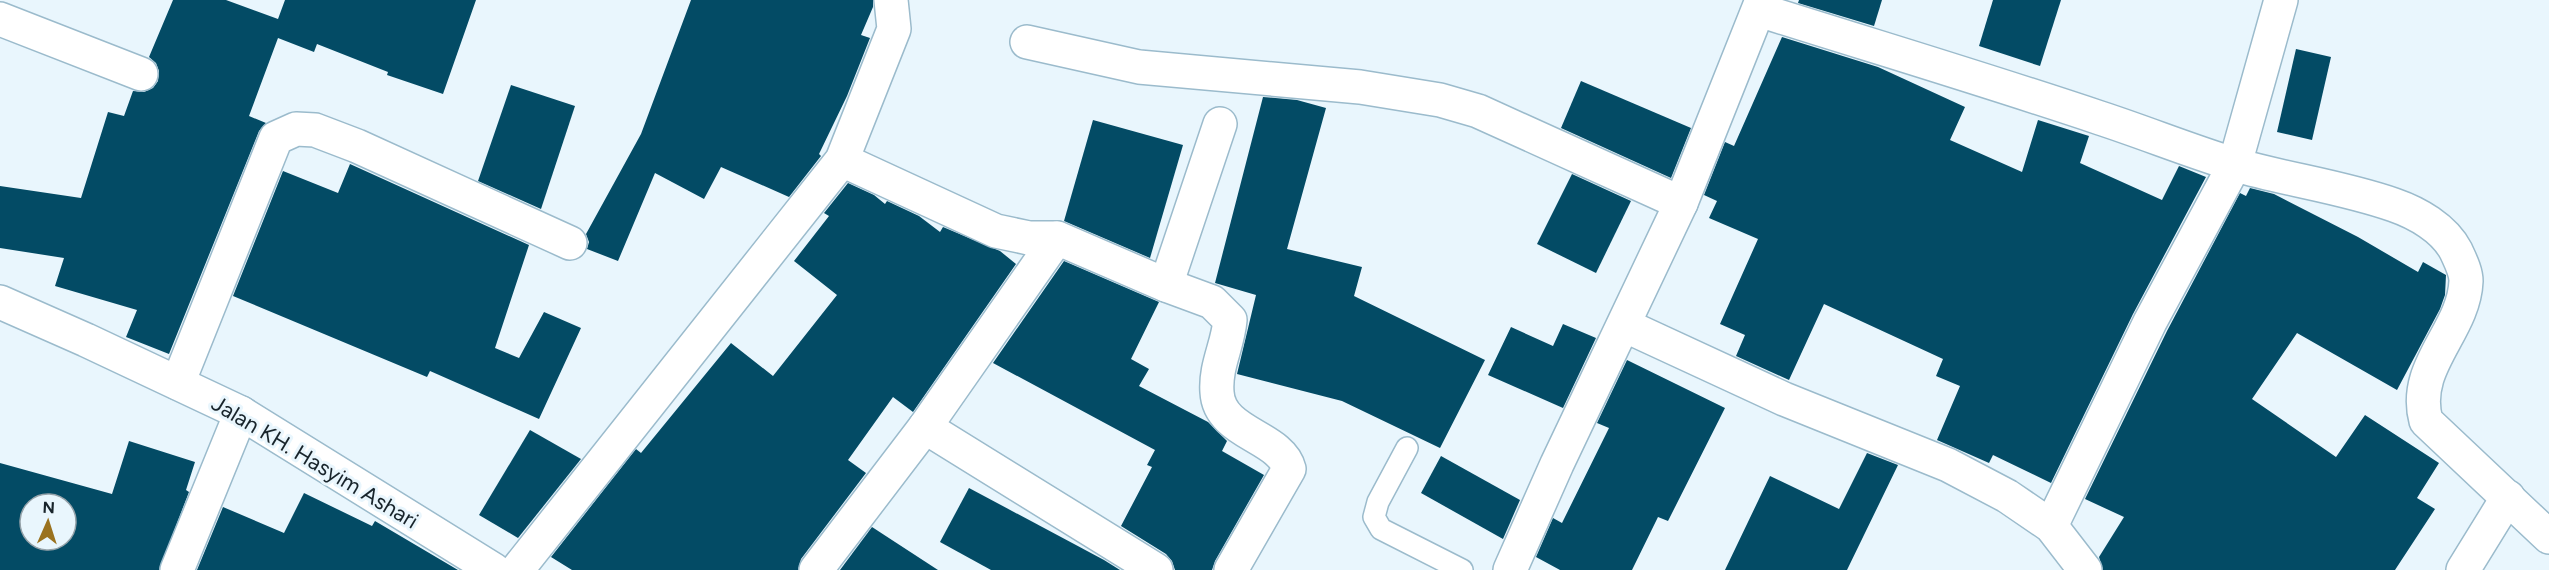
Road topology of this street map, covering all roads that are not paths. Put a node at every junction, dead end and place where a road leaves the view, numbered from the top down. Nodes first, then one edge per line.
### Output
1 (891, 0) edge
2 (2281, 0) edge
3 (1761, 5) edge
4 (0, 19) edge
5 (1027, 42) dead end
6 (141, 75) dead end
7 (1220, 124) dead end
8 (842, 160) junction
9 (2235, 164) junction
10 (1681, 203) junction
11 (1057, 238) junction
12 (570, 243) dead end
13 (1166, 285) junction
14 (0, 302) edge
15 (1624, 325) junction
16 (178, 383) junction
17 (241, 413) junction
18 (925, 428) junction
19 (1407, 448) dead end
20 (2508, 498) junction
21 (2051, 526) junction
22 (2549, 537) edge
23 (177, 570) edge
24 (494, 570) edge
25 (517, 570) edge
26 (816, 570) edge
27 (1156, 570) edge
28 (1231, 570) edge
29 (1462, 570) edge
30 (1510, 570) edge
31 (2085, 570) edge
32 (2463, 570) edge

1 - 8 street
2 - 9 street
3 - 9 street
3 - 10 street
4 - 6 street
5 - 10 street
7 - 13 street
8 - 11 street
8 - 25 street
9 - 20 street
9 - 21 street
10 - 15 street
11 - 13 street
11 - 18 street
12 - 16 street
13 - 28 street
14 - 16 street, Jalan KH. Hasyim Ashari
15 - 21 street
15 - 30 street
16 - 17 street, Jalan KH. Hasyim Ashari
17 - 23 street
17 - 24 street, Jalan KH. Hasyim Ashari
18 - 26 street
18 - 27 street
19 - 29 lane
20 - 22 street
20 - 32 street
21 - 31 street

